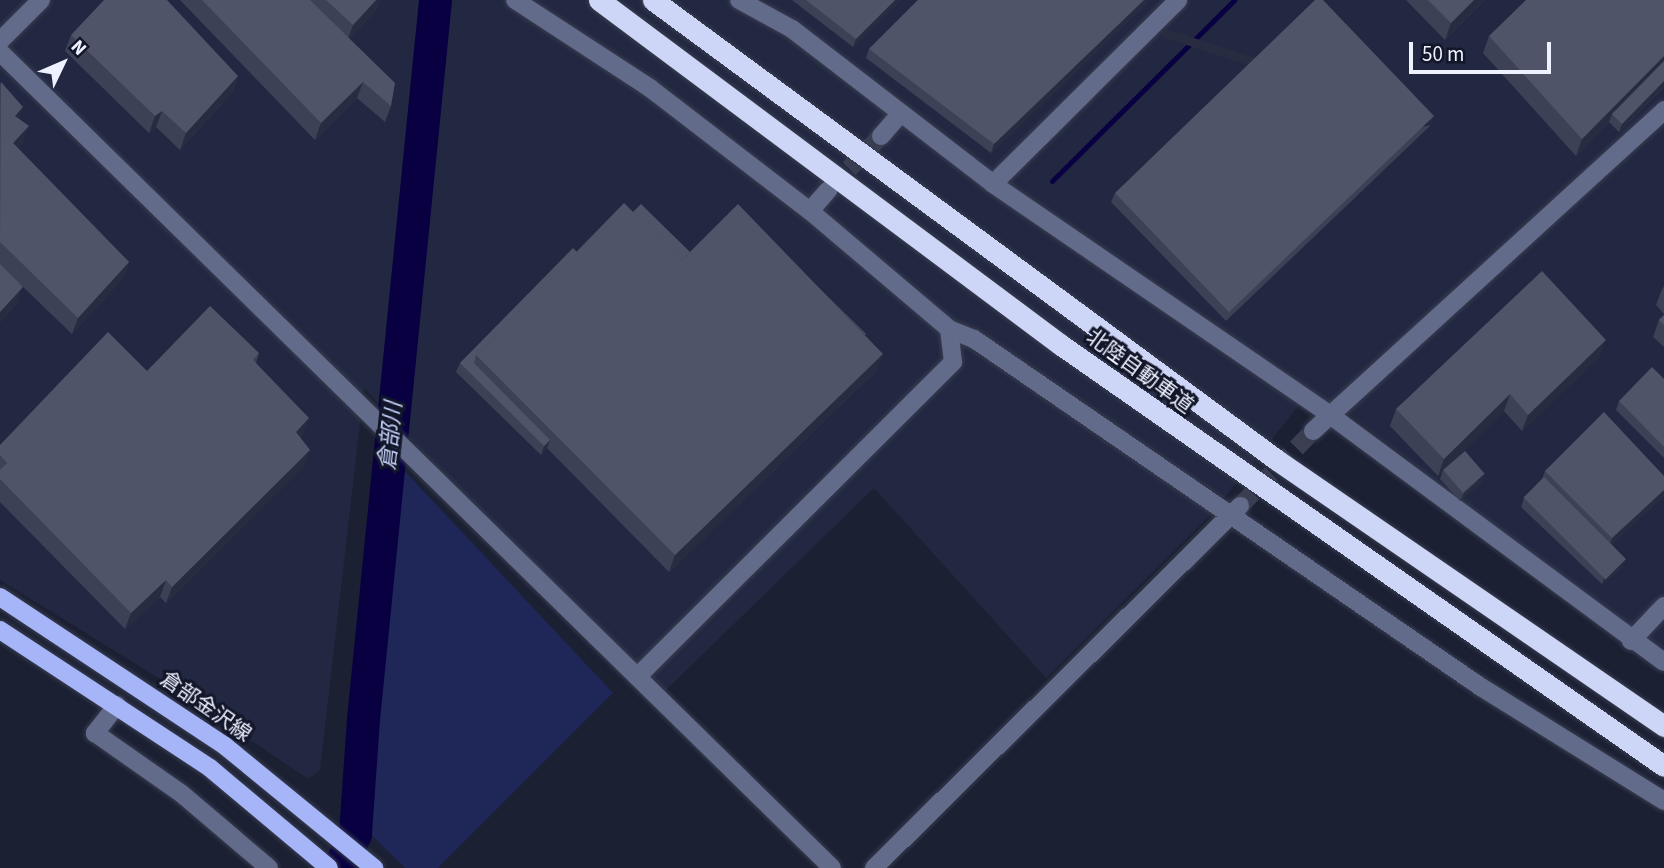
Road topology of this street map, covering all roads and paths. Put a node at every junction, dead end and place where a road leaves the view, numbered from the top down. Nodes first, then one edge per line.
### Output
1 (41, 0) edge
2 (515, 0) edge
3 (599, 0) edge
4 (653, 0) edge
5 (739, 0) edge
6 (1178, 0) edge
7 (0, 41) edge
8 (0, 52) edge
9 (1664, 110) edge
10 (898, 115) junction
11 (881, 136) tunnel mouth
12 (993, 184) junction
13 (828, 190) tunnel mouth
14 (810, 211) junction
15 (949, 329) junction
16 (1330, 415) junction
17 (1313, 431) tunnel mouth
18 (1235, 511) junction
19 (0, 597) edge
20 (1664, 606) edge
21 (0, 630) edge
22 (1631, 641) junction
23 (1664, 662) edge
24 (638, 676) junction
25 (117, 705) junction
26 (1664, 726) edge
27 (1664, 766) edge
28 (1664, 801) edge
29 (269, 868) edge
30 (330, 868) edge
31 (374, 868) edge
32 (832, 868) edge
33 (874, 868) edge

1 - 7 street
2 - 14 street
3 - 27 highway, 北陸自動車道
4 - 26 highway, 北陸自動車道
5 - 10 street
6 - 12 street
8 - 24 street
9 - 16 street
10 - 11 street
10 - 12 street
12 - 16 street
13 - 14 street
14 - 15 street
15 - 18 street
15 - 24 street
16 - 17 street
16 - 22 street
18 - 28 street
18 - 33 street
19 - 31 main road, 倉部金沢線
20 - 22 street
21 - 25 main road
22 - 23 street
24 - 32 street
25 - 29 street
25 - 30 main road

